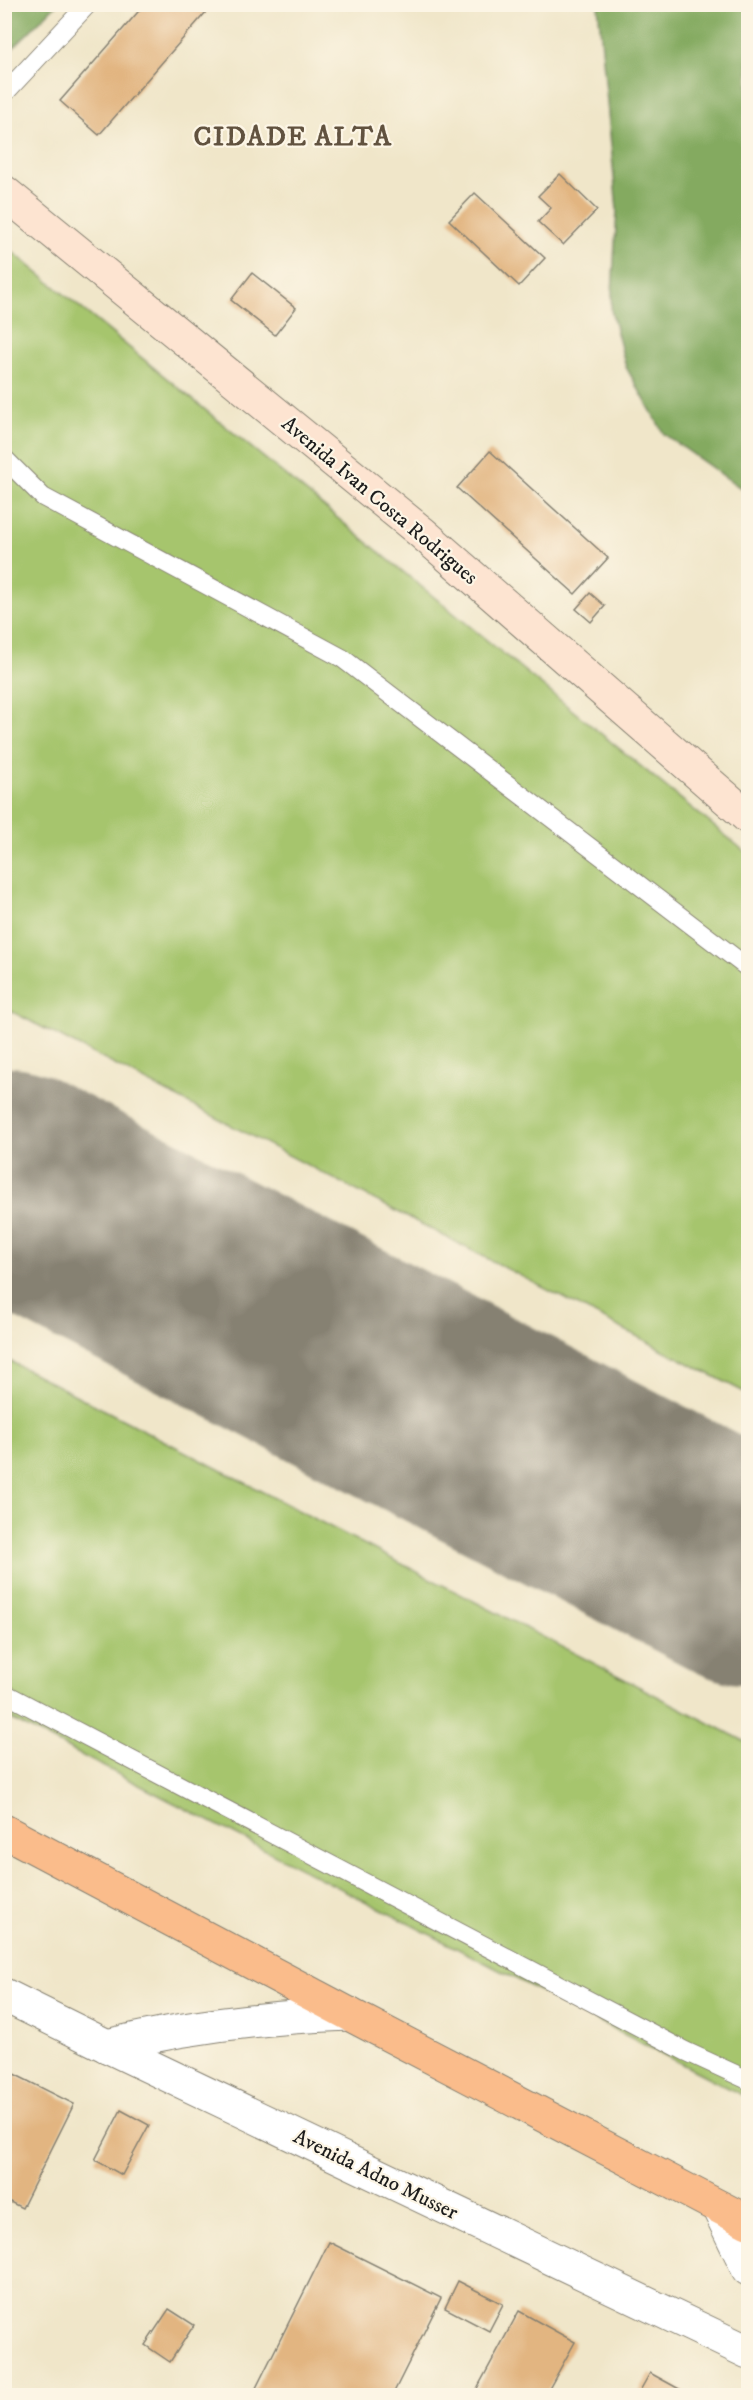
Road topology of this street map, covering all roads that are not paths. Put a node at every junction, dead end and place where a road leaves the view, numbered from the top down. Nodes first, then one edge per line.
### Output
1 (88, 4) edge
2 (4, 94) edge
3 (4, 192) edge
4 (4, 458) edge
5 (748, 817) edge
6 (748, 968) edge
7 (4, 1693) edge
8 (4, 1831) edge
9 (4, 1995) edge
10 (348, 2014) junction
11 (107, 2046) junction
12 (748, 2080) edge
13 (718, 2207) junction
14 (748, 2222) edge
15 (748, 2269) edge
16 (748, 2352) edge

1 - 2 lane
3 - 5 main road, Avenida Ivan Costa Rodrigues
4 - 6 lane
7 - 12 lane
8 - 10 main road
9 - 11 street, Avenida Adno Musser
10 - 11 street
10 - 13 main road
11 - 16 street, Avenida Adno Musser
13 - 14 main road
13 - 15 street

